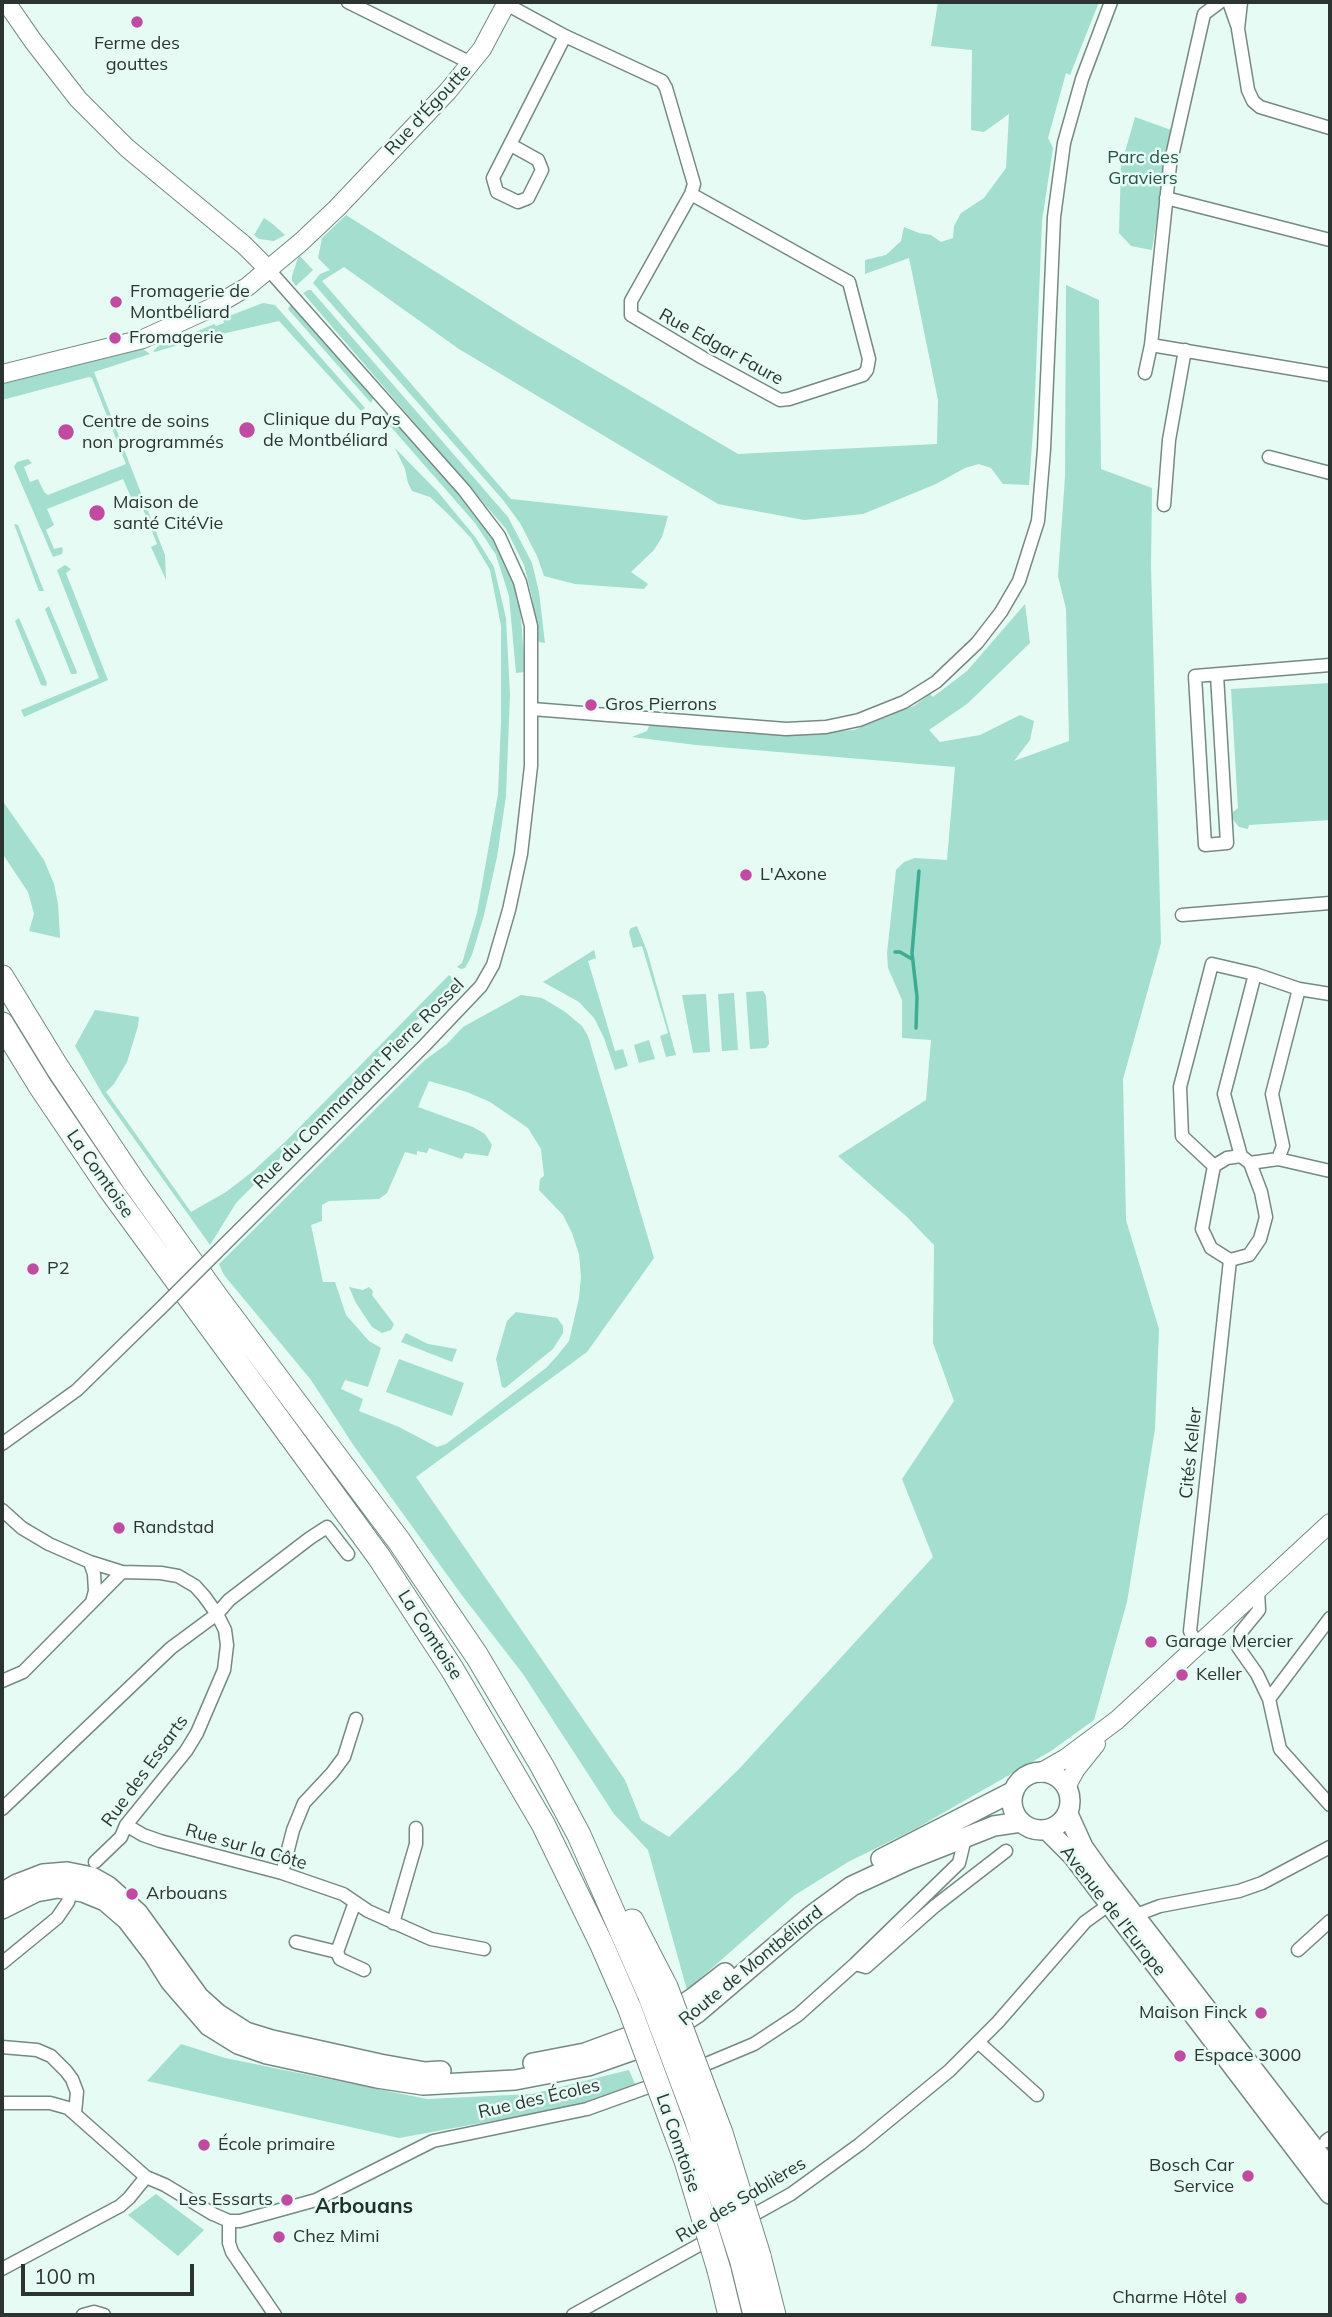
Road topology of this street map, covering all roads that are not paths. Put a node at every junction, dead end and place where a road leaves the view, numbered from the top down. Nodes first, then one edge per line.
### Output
1 (6, 2) edge
2 (348, 2) edge
3 (1111, 2) edge
4 (1220, 2) edge
5 (1229, 2) edge
6 (1241, 2) edge
7 (506, 3) edge
8 (1207, 8) edge
9 (1238, 29) junction
10 (565, 36) junction
11 (471, 63) junction
12 (1330, 128) edge
13 (511, 145) junction
14 (691, 194) junction
15 (1166, 198) junction
16 (1330, 240) edge
17 (269, 270) junction
18 (1151, 345) junction
19 (1185, 350) junction
20 (2, 373) edge
21 (1145, 373) dead end
22 (1330, 375) edge
23 (1269, 457) dead end
24 (1330, 473) edge
25 (1164, 505) dead end
26 (1330, 665) edge
27 (1217, 675) junction
28 (532, 709) junction
29 (1330, 903) edge
30 (1182, 915) dead end
31 (1255, 974) junction
32 (2, 977) edge
33 (1299, 989) junction
34 (1330, 994) edge
35 (2, 1024) edge
36 (1245, 1159) junction
37 (1278, 1159) junction
38 (1214, 1166) junction
39 (1330, 1171) edge
40 (1230, 1260) junction
41 (2, 1444) edge
42 (2, 1510) edge
43 (1328, 1529) edge
44 (348, 1554) dead end
45 (90, 1562) junction
46 (122, 1573) junction
47 (1258, 1590) junction
48 (92, 1602) junction
49 (217, 1614) junction
50 (1330, 1618) edge
51 (1198, 1647) junction
52 (2, 1681) edge
53 (1269, 1699) junction
54 (356, 1719) dead end
55 (1117, 1720) junction
56 (1040, 1773) junction
57 (1066, 1787) junction
58 (1014, 1791) junction
59 (1330, 1805) edge
60 (2, 1809) edge
61 (973, 1812) junction
62 (1068, 1814) junction
63 (1021, 1822) junction
64 (126, 1825) junction
65 (416, 1828) dead end
66 (1047, 1830) junction
67 (965, 1838) junction
68 (1330, 1847) edge
69 (1006, 1851) dead end
70 (95, 1862) dead end
71 (282, 1873) junction
72 (72, 1889) junction
73 (2, 1893) edge
74 (355, 1902) junction
75 (1110, 1904) junction
76 (2, 1909) edge
77 (1136, 1915) junction
78 (1330, 1921) edge
79 (393, 1923) junction
80 (296, 1942) dead end
81 (484, 1950) dead end
82 (1298, 1950) dead end
83 (337, 1952) junction
84 (2, 1963) edge
85 (855, 1964) junction
86 (364, 1970) dead end
87 (978, 2042) junction
88 (2, 2048) edge
89 (1037, 2095) dead end
90 (2, 2103) edge
91 (75, 2112) junction
92 (1330, 2169) edge
93 (146, 2178) junction
94 (1330, 2194) edge
95 (229, 2221) junction
96 (750, 2259) junction
97 (2, 2269) edge
98 (83, 2315) edge
99 (104, 2315) edge
100 (275, 2315) edge
101 (573, 2315) edge
102 (730, 2315) edge
103 (755, 2315) edge
104 (774, 2315) edge

1 - 17 main road
2 - 11 street
3 - 28 street
4 - 8 street
5 - 9 street
6 - 9 street
7 - 10 street
7 - 11 main road, Rue d'Égoutte
8 - 15 street
9 - 12 street
10 - 13 street
10 - 14 street
11 - 17 main road, Rue d'Égoutte
13 - 13 street
14 - 14 street, Rue Edgar Faure
15 - 16 street
15 - 18 street
17 - 20 main road, Rue d'Égoutte
17 - 28 street, Rue du Commandant Pierre Rossel
18 - 19 street
18 - 21 street
19 - 22 street
19 - 25 street
23 - 24 street
26 - 27 street
27 - 27 street
28 - 41 street, Rue du Commandant Pierre Rossel, bridge
29 - 30 street
31 - 33 street
31 - 36 street
31 - 38 street
32 - 96 highway, La Comtoise, bridge
33 - 34 street
33 - 37 street
35 - 102 highway, La Comtoise, bridge
36 - 37 street
36 - 38 street
36 - 40 street
37 - 39 street
38 - 40 street
40 - 51 street, Cités Keller
42 - 45 street
43 - 47 main road
44 - 49 street
45 - 46 street
45 - 48 street
46 - 48 street
46 - 49 street
47 - 51 main road
47 - 53 street
48 - 52 street
49 - 60 street
49 - 64 street, Rue des Essarts
50 - 53 street
51 - 55 main road
53 - 59 street
54 - 71 street
55 - 56 main road
55 - 57 main road
56 - 57 main road
56 - 58 main road
57 - 62 main road
58 - 61 main road, Route de Montbéliard
58 - 63 main road
61 - 67 main road
61 - 73 main road, Route de Montbéliard
62 - 66 main road
62 - 77 main road, Avenue de l'Europe
63 - 66 main road
63 - 67 main road, Route de Montbéliard
64 - 70 street, Rue des Essarts
64 - 71 street, Rue sur la Côte
65 - 79 street
66 - 75 main road, Avenue de l'Europe
67 - 72 main road, Route de Montbéliard
67 - 85 street, Rue des Écoles
68 - 77 street
69 - 85 street
71 - 74 street, Rue sur la Côte
72 - 76 main road, Route de Montbéliard
72 - 84 street
74 - 79 street, Rue sur la Côte
74 - 83 street
75 - 87 street, Rue des Sablières
75 - 94 main road, Avenue de l'Europe
77 - 92 main road, Avenue de l'Europe
78 - 82 street
79 - 81 street, Rue sur la Côte
80 - 83 street
83 - 86 street
85 - 95 street, Rue des Écoles
87 - 89 street
87 - 101 street, Rue des Sablières
88 - 91 street
90 - 91 street
91 - 93 street
93 - 95 street
93 - 97 street
95 - 100 street
96 - 103 highway, La Comtoise
96 - 104 highway, La Comtoise
98 - 99 street

